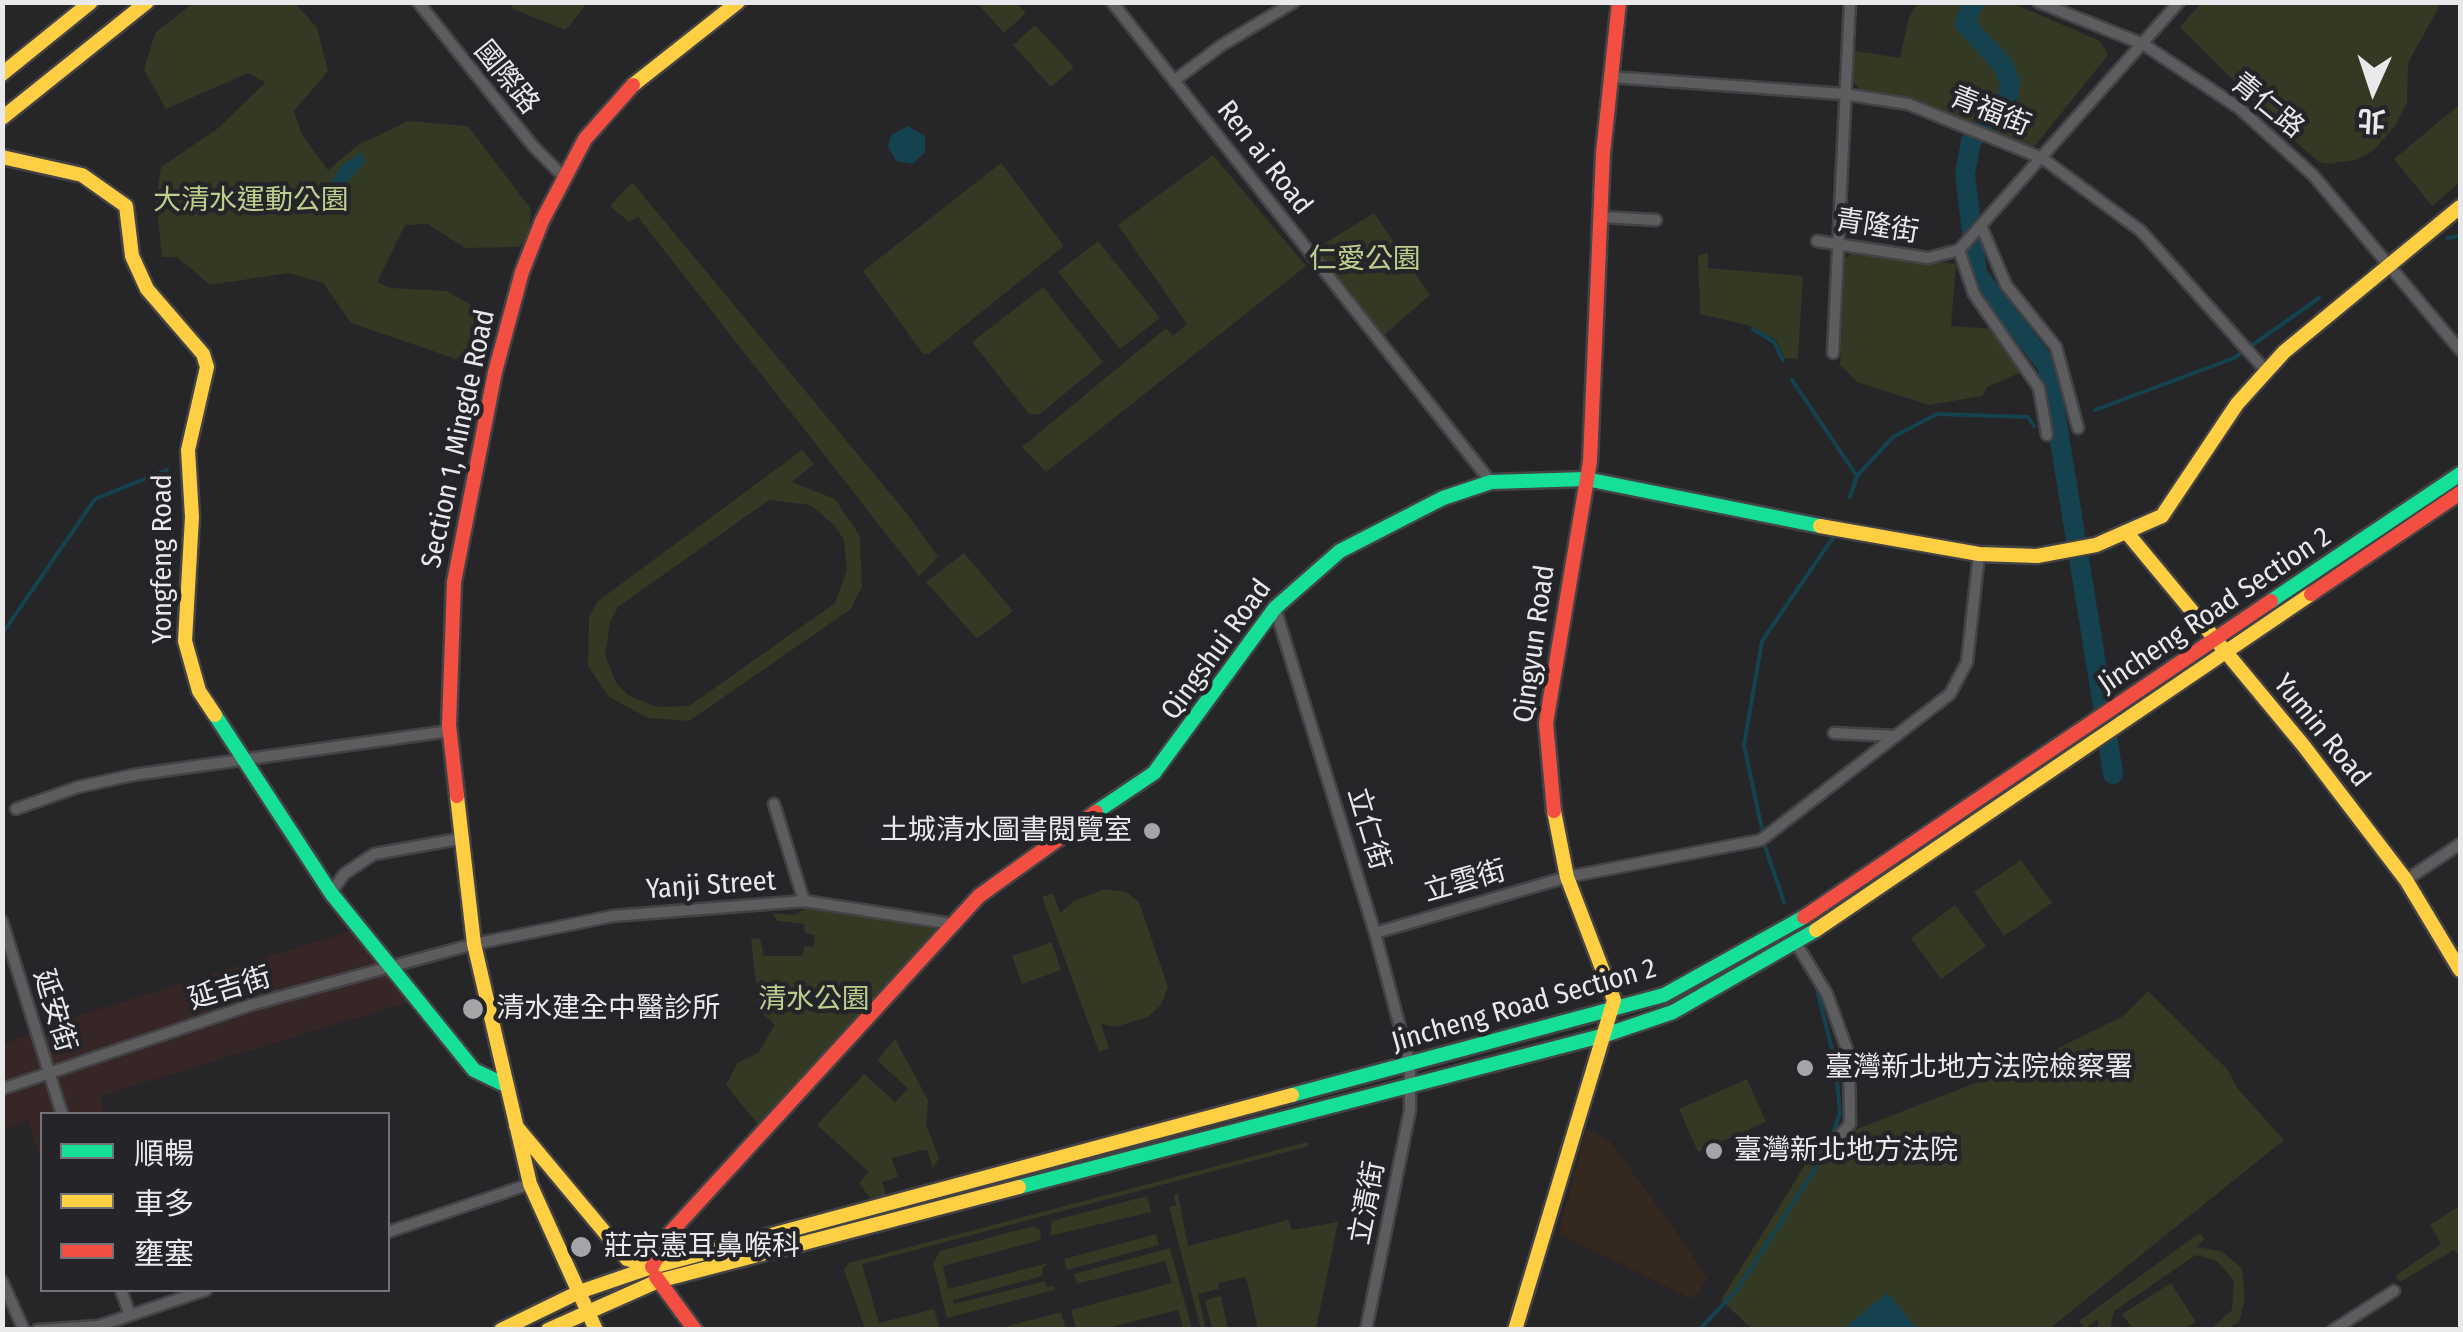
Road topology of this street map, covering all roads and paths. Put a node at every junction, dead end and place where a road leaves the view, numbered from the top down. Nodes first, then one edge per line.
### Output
1 (91, 2) edge
2 (147, 2) edge
3 (418, 2) edge
4 (738, 2) edge
5 (1112, 2) edge
6 (1294, 2) edge
7 (1619, 2) edge
8 (1850, 2) edge
9 (2038, 2) edge
10 (2179, 2) edge
11 (2143, 44) junction
12 (2, 74) edge
13 (1611, 77) junction
14 (1175, 80) junction
15 (1844, 94) junction
16 (2, 118) edge
17 (2, 157) edge
18 (2042, 158) junction
19 (564, 177) junction
20 (2460, 206) edge
21 (1600, 217) junction
22 (1656, 220) dead end
23 (1981, 228) junction
24 (1817, 241) dead end
25 (1838, 244) junction
26 (1959, 250) junction
27 (2392, 266) junction
28 (2460, 350) edge
29 (1833, 353) dead end
30 (2267, 372) junction
31 (2078, 428) dead end
32 (2047, 434) dead end
33 (2460, 474) edge
34 (1586, 479) junction
35 (1491, 482) junction
36 (2460, 493) edge
37 (2128, 534) junction
38 (1979, 554) junction
39 (1275, 608) junction
40 (2220, 647) junction
41 (449, 731) junction
42 (1834, 733) dead end
43 (1897, 736) junction
44 (244, 759) junction
45 (774, 804) dead end
46 (16, 809) dead end
47 (459, 838) junction
48 (2460, 844) edge
49 (1567, 876) junction
50 (2406, 880) junction
51 (331, 893) junction
52 (804, 902) junction
53 (2, 921) edge
54 (952, 924) junction
55 (1375, 932) junction
56 (1796, 943) junction
57 (474, 944) junction
58 (389, 967) junction
59 (2460, 970) edge
60 (1612, 1011) junction
61 (1604, 1035) junction
62 (1410, 1065) junction
63 (48, 1070) junction
64 (504, 1084) junction
65 (1411, 1086) junction
66 (2, 1088) edge
67 (61, 1112) edge
68 (513, 1122) junction
69 (1838, 1138) dead end
70 (530, 1184) junction
71 (390, 1231) edge
72 (655, 1274) junction
73 (2, 1280) edge
74 (2394, 1290) dead end
75 (122, 1292) edge
76 (199, 1292) edge
77 (579, 1292) junction
78 (586, 1309) junction
79 (130, 1312) junction
80 (24, 1330) edge
81 (37, 1330) edge
82 (501, 1330) edge
83 (548, 1330) edge
84 (596, 1330) edge
85 (696, 1330) edge
86 (1366, 1330) edge
87 (1515, 1330) edge
88 (2333, 1330) edge

1 - 12 main road
2 - 16 main road
3 - 19 street, 國際路
4 - 19 main road, Section 1, Mingde Road
5 - 14 street, Ren ai Road
6 - 14 street
7 - 13 main road, Qingyun Road
8 - 15 street
9 - 11 street, 青仁路
10 - 11 street
11 - 18 street
11 - 27 street, 青仁路
13 - 15 street, 青福街
13 - 21 main road, Qingyun Road
14 - 35 street, Ren ai Road
15 - 18 street, 青福街
15 - 25 street
17 - 44 main road, Yongfeng Road
18 - 23 street
18 - 30 street, 青福街
19 - 41 main road, Section 1, Mingde Road
20 - 27 main road
21 - 22 street
21 - 34 main road, Qingyun Road
23 - 26 street
23 - 31 street
24 - 25 street, 青隆街
25 - 26 street, 青隆街
25 - 29 street
26 - 32 street
27 - 28 street, 青仁路
27 - 30 main road
30 - 37 main road
33 - 40 main road, Jincheng Road Section 2
34 - 35 main road, Qingshui Road
34 - 38 main road, Qingshui Road
34 - 49 main road, Qingyun Road
35 - 39 main road, Qingshui Road
36 - 40 main road, Jincheng Road Section 2
37 - 38 main road, Qingshui Road
37 - 40 main road, Yumin Road
38 - 43 street, 立雲街
39 - 54 main road, Qingshui Road
39 - 55 street, 立仁街
40 - 50 main road, Yumin Road
40 - 56 main road, Jincheng Road Section 2
40 - 60 main road, Jincheng Road Section 2
41 - 44 street
41 - 47 main road, Section 1, Mingde Road
42 - 43 street
43 - 49 street, 立雲街
44 - 46 street
44 - 51 main road, Yongfeng Road
45 - 52 street
47 - 51 street
47 - 57 main road, Section 1, Mingde Road
48 - 50 street
49 - 55 street, 立雲街
49 - 60 main road, Qingyun Road
50 - 59 main road, Yumin Road
51 - 58 main road, Yongfeng Road
52 - 54 street, Yanji Street
52 - 57 street, Yanji Street
53 - 63 street, 延安街
54 - 72 main road, Qingshui Road
55 - 62 street, 立仁街
56 - 61 main road, Jincheng Road Section 2
56 - 69 street
57 - 58 street, 延吉街
57 - 64 main road, Section 1, Mingde Road
58 - 63 street, 延吉街
58 - 64 main road, Yongfeng Road
60 - 61 main road
60 - 62 main road, Jincheng Road Section 2
61 - 65 main road, Jincheng Road Section 2
61 - 87 main road
62 - 65 street, 立清街
62 - 72 main road, Jincheng Road Section 2
63 - 66 street, 延吉街
63 - 67 street, 延安街
64 - 68 main road, Section 1, Mingde Road
65 - 72 main road, Jincheng Road Section 2
65 - 86 street, 立清街
68 - 70 main road, Section 1, Mingde Road
68 - 72 main road
70 - 71 street
70 - 77 main road, Section 1, Mingde Road
72 - 77 main road
72 - 78 main road
72 - 85 main road
73 - 80 street
74 - 88 street
75 - 79 street
76 - 79 street
77 - 78 main road, Section 1, Mingde Road
77 - 82 main road
78 - 83 main road
78 - 84 main road, Section 1, Mingde Road
79 - 81 street

